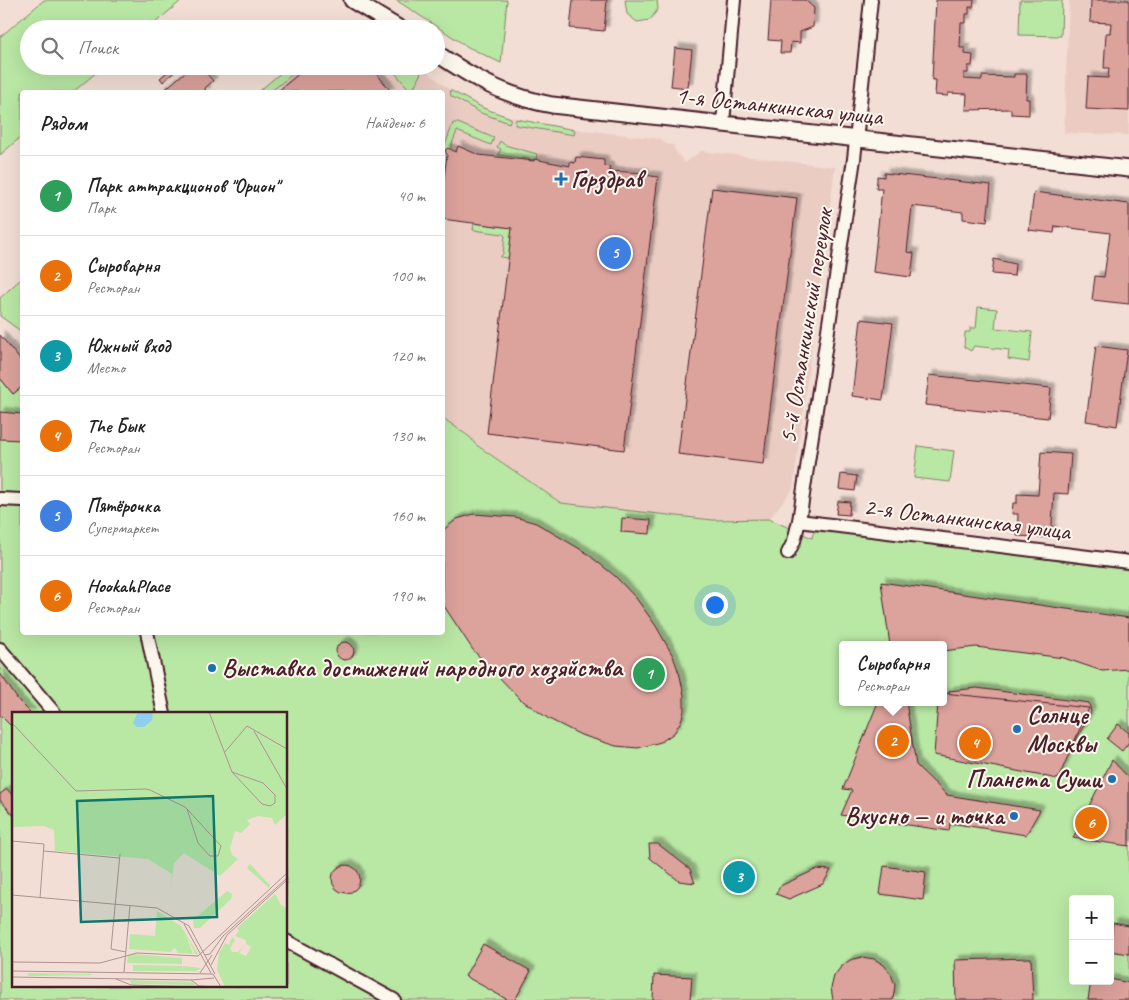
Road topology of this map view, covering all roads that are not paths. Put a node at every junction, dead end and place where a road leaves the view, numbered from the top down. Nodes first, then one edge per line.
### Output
1 (352, 0) edge
2 (734, 0) edge
3 (871, 0) edge
4 (385, 20) edge
5 (445, 59) edge
6 (723, 123) junction
7 (856, 138) junction
8 (1129, 169) edge
9 (0, 499) edge
10 (20, 500) edge
11 (799, 521) junction
12 (788, 553) dead end
13 (1129, 562) edge
14 (148, 635) edge
15 (0, 649) edge
16 (53, 712) edge
17 (164, 712) edge
18 (288, 942) edge
19 (394, 1000) edge

1 - 4 street
2 - 6 street
3 - 7 street, 5-й Останкинский переулок
5 - 6 street, 1-я Останкинская улица
6 - 7 street, 1-я Останкинская улица
7 - 8 street, 1-я Останкинская улица
7 - 11 street, 5-й Останкинский переулок
9 - 10 street
11 - 12 street, 5-й Останкинский переулок
11 - 13 street, 2-я Останкинская улица
14 - 17 street
15 - 16 street
18 - 19 street

